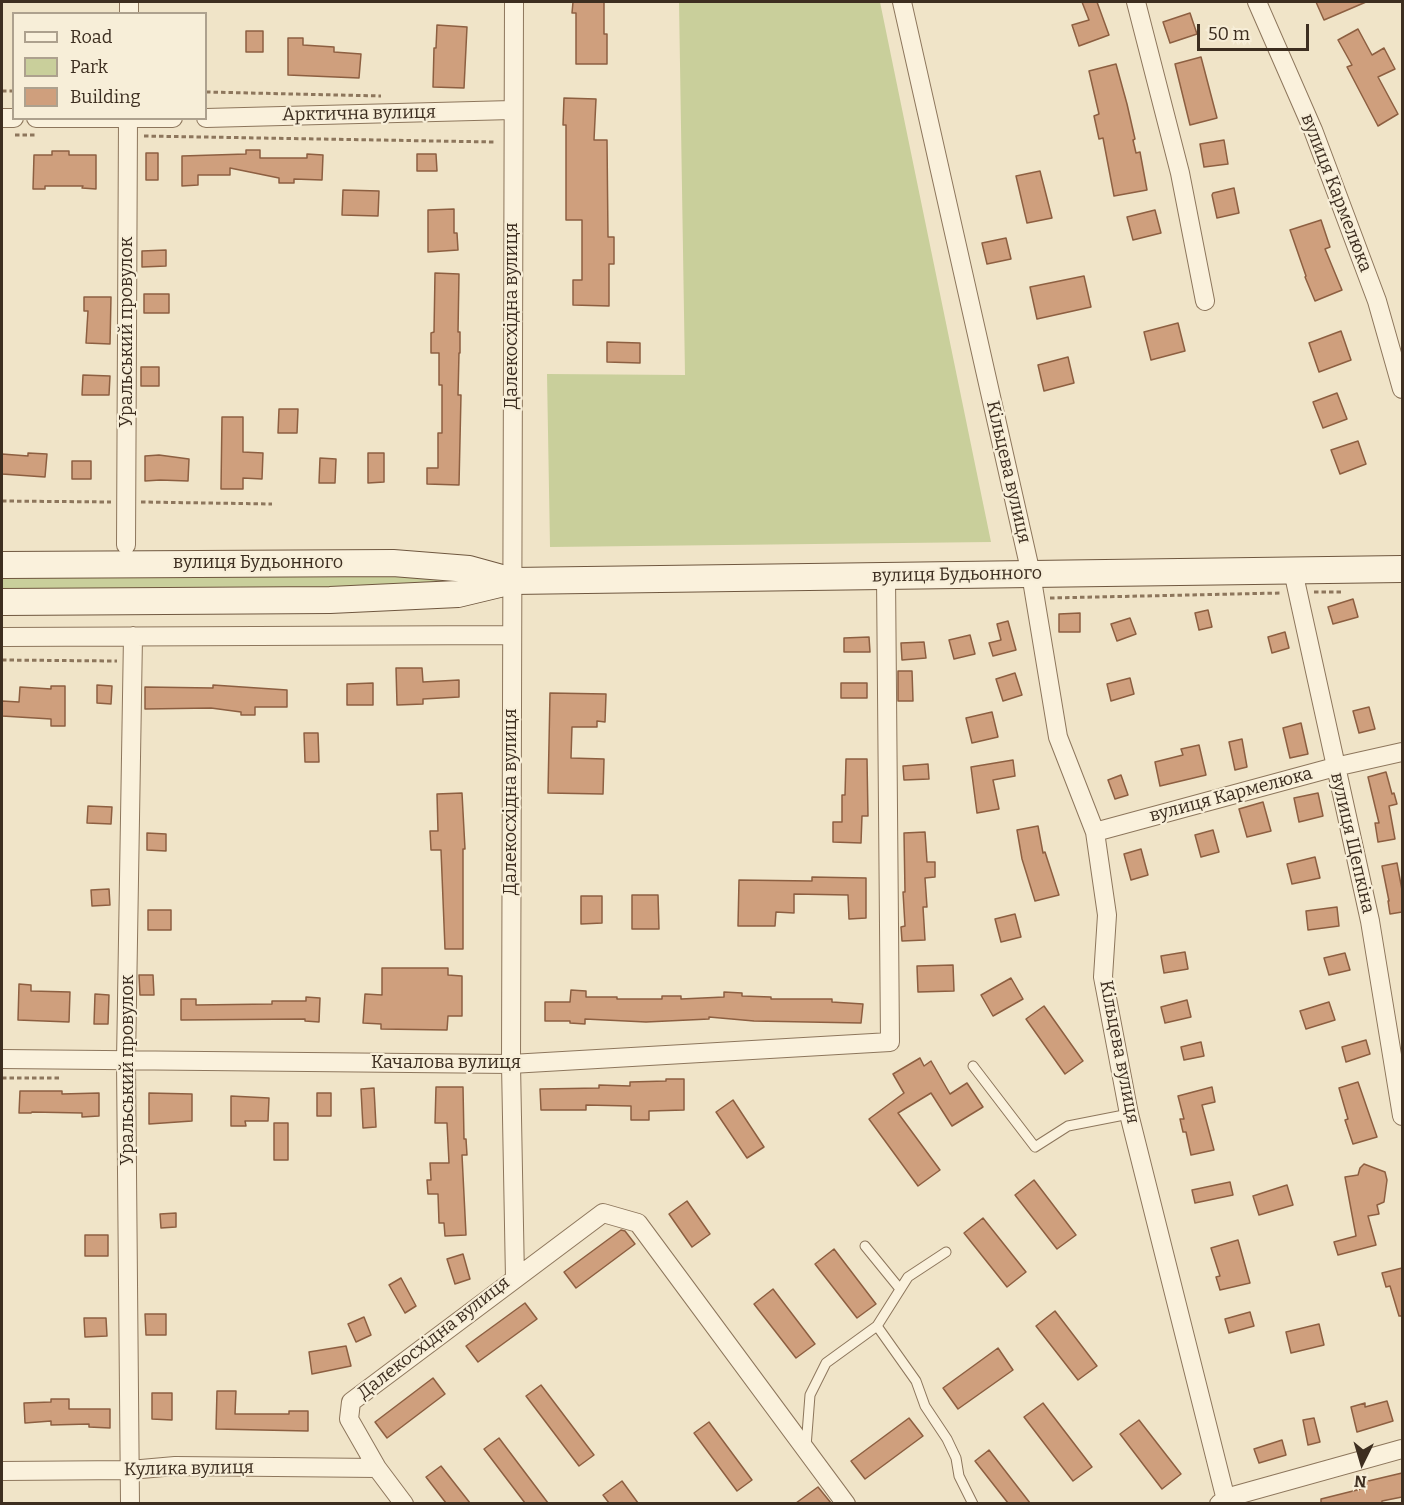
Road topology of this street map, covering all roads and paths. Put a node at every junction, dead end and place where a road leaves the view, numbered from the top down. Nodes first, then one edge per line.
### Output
1 (514, 2) edge
2 (902, 2) edge
3 (1136, 2) edge
4 (1257, 2) edge
5 (207, 92) edge
6 (385, 96) dead end
7 (512, 110) junction
8 (207, 118) edge
9 (62, 120) edge
10 (160, 120) edge
11 (128, 125) edge
12 (494, 142) dead end
13 (1205, 301) dead end
14 (1402, 389) edge
15 (2, 501) edge
16 (126, 502) junction
17 (272, 504) dead end
18 (126, 545) dead end
19 (2, 565) edge
20 (1402, 569) edge
21 (886, 576) junction
22 (512, 581) junction
23 (1296, 582) junction
24 (1033, 586) junction
25 (1344, 591) dead end
26 (2, 602) edge
27 (512, 635) junction
28 (134, 636) junction
29 (2, 637) edge
30 (2, 660) edge
31 (133, 661) junction
32 (1402, 752) edge
33 (1335, 766) junction
34 (1095, 832) junction
35 (2, 1059) edge
36 (126, 1060) junction
37 (511, 1064) junction
38 (973, 1066) dead end
39 (1129, 1114) junction
40 (1402, 1116) edge
41 (865, 1246) dead end
42 (946, 1252) dead end
43 (515, 1279) junction
44 (900, 1289) junction
45 (877, 1326) junction
46 (1402, 1449) edge
47 (806, 1450) junction
48 (377, 1468) junction
49 (130, 1470) junction
50 (2, 1471) edge
51 (1224, 1502) edge
52 (129, 1503) edge
53 (404, 1503) edge
54 (846, 1503) edge
55 (973, 1503) edge

1 - 7 street, Далекосхідна вулиця
2 - 24 street, Кільцева вулиця
3 - 13 street
4 - 14 street, вулиця Кармелюка
5 - 6 path
7 - 8 street, Арктична вулиця
7 - 22 street, Далекосхідна вулиця
9 - 11 street
10 - 11 street
11 - 12 path
11 - 16 street, Уральський провулок
15 - 16 path
16 - 17 path
16 - 18 street, Уральський провулок
19 - 22 main road, вулиця Будьонного
20 - 23 main road, вулиця Будьонного
21 - 22 main road, вулиця Будьонного
21 - 24 main road, вулиця Будьонного
21 - 37 street, Качалова вулиця
22 - 26 main road, вулиця Будьонного
22 - 27 street, Далекосхідна вулиця
23 - 24 main road, вулиця Будьонного
23 - 24 path
23 - 25 path
23 - 33 street, вулиця Щепкіна
24 - 34 street, Кільцева вулиця
27 - 28 street
27 - 37 street, Далекосхідна вулиця
28 - 29 street
28 - 31 street, Уральський провулок
30 - 31 path
31 - 36 street, Уральський провулок
32 - 33 street, вулиця Кармелюка
33 - 34 street, вулиця Кармелюка
33 - 40 street, вулиця Щепкіна
34 - 39 street, Кільцева вулиця
35 - 36 street, Качалова вулиця
36 - 37 street, Качалова вулиця
36 - 49 street, Уральський провулок
37 - 43 street, Далекосхідна вулиця
38 - 39 lane
39 - 51 street, Кільцева вулиця
41 - 44 lane
42 - 44 lane
43 - 47 street
43 - 48 street, Далекосхідна вулиця
44 - 45 lane
45 - 47 lane
45 - 55 lane
46 - 51 street
47 - 54 street
48 - 49 street, Кулика вулиця
48 - 53 street, Далекосхідна вулиця
49 - 50 street, Кулика вулиця
49 - 52 street, Уральський провулок

